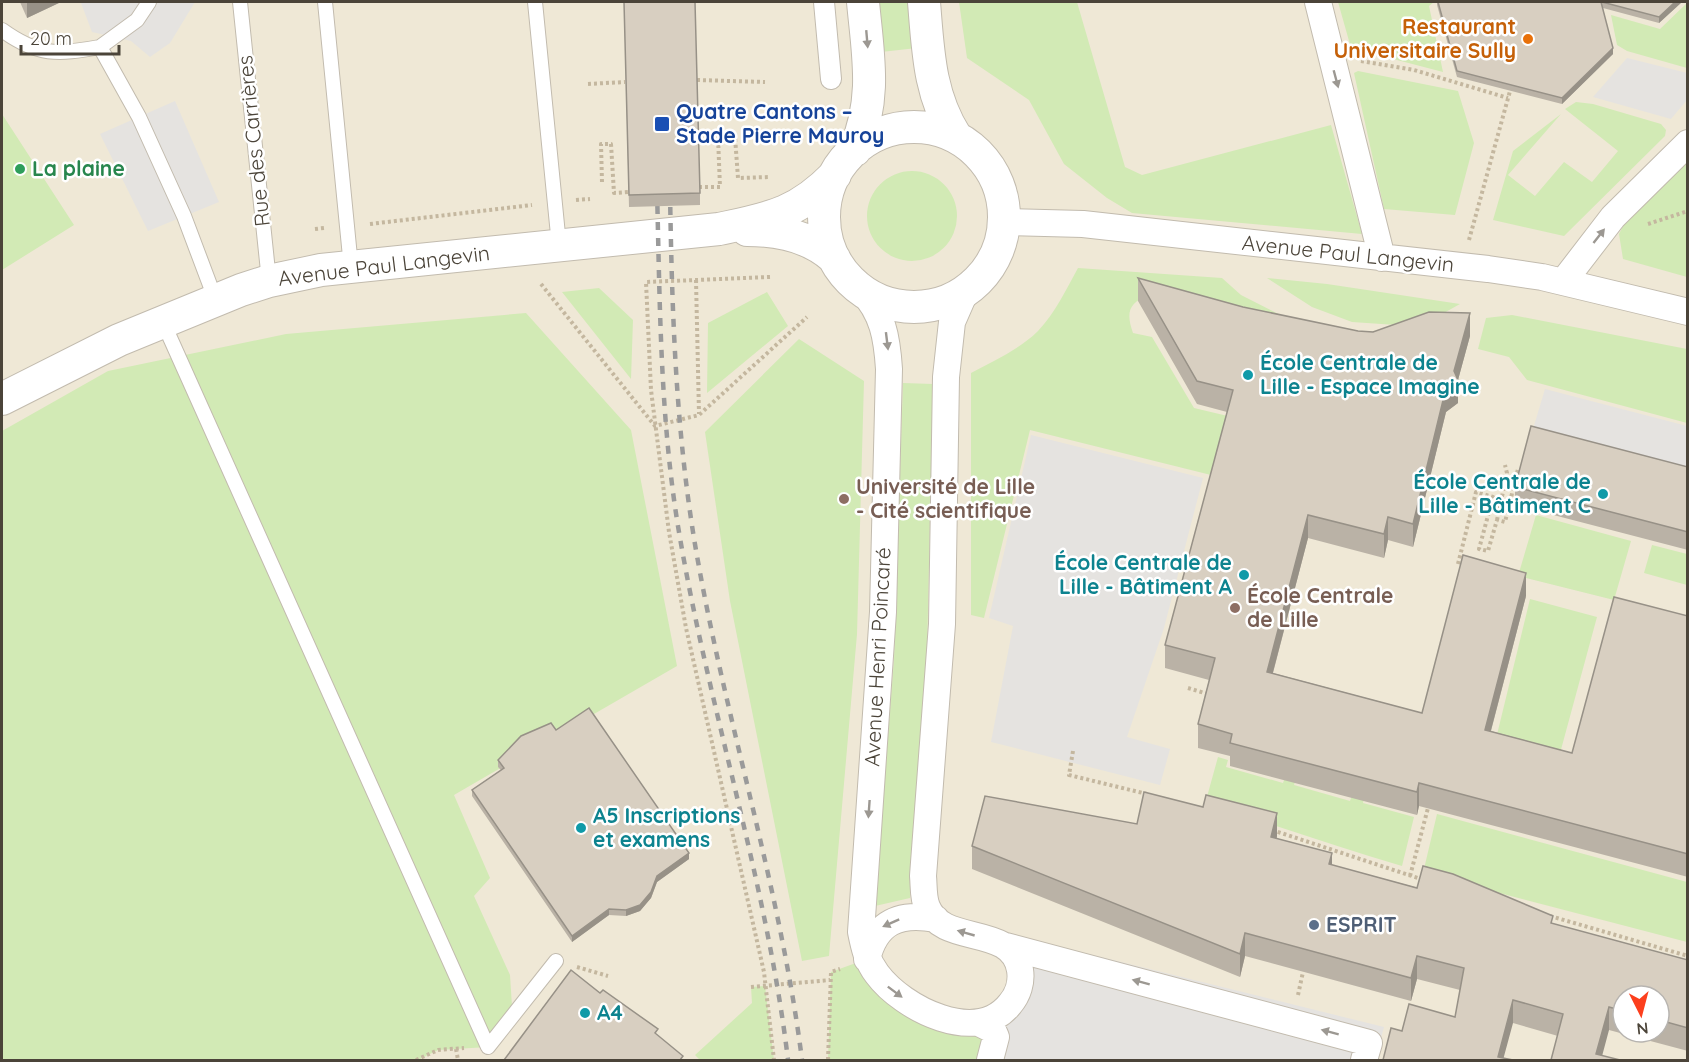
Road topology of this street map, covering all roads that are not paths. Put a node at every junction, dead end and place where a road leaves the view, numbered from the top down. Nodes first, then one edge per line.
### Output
1 (149, 2) edge
2 (240, 2) edge
3 (325, 2) edge
4 (535, 2) edge
5 (824, 2) edge
6 (863, 2) edge
7 (924, 2) edge
8 (1318, 2) edge
9 (2, 30) edge
10 (100, 46) junction
11 (831, 79) dead end
12 (956, 137) junction
13 (1688, 143) edge
14 (855, 150) junction
15 (835, 175) junction
16 (1004, 222) junction
17 (719, 229) junction
18 (559, 245) junction
19 (834, 258) junction
20 (1382, 258) junction
21 (351, 267) junction
22 (268, 281) junction
23 (1563, 282) junction
24 (861, 290) junction
25 (966, 290) junction
26 (216, 301) junction
27 (1688, 312) edge
28 (163, 322) junction
29 (2, 399) edge
30 (936, 919) junction
31 (1006, 946) junction
32 (867, 959) junction
33 (556, 961) road end
34 (981, 1024) junction
35 (990, 1060) edge
36 (1364, 1060) edge

1 - 10 lane
2 - 22 lane, Rue des Carrières
3 - 21 lane
4 - 18 lane
5 - 11 street
6 -> 14 street
7 - 12 street
8 -> 20 street
9 - 10 lane
10 - 26 lane
12 - 14 street
12 - 16 street
23 -> 13 street
14 - 15 street
15 - 17 street, Avenue Paul Langevin
15 - 19 street
16 - 20 street, Avenue Paul Langevin
16 - 25 street
17 - 18 street, Avenue Paul Langevin
17 - 19 street, Avenue Paul Langevin
18 - 21 street, Avenue Paul Langevin
19 - 24 street
20 - 23 street, Avenue Paul Langevin
21 - 22 street, Avenue Paul Langevin
22 - 26 street, Avenue Paul Langevin
23 - 27 street, Avenue Paul Langevin
24 - 25 street
24 -> 32 street, Avenue Henri Poincaré
25 - 30 street
26 - 28 street, Avenue Paul Langevin
28 - 29 street, Avenue Paul Langevin
28 - 33 lane
31 -> 30 street
30 -> 32 street
31 - 34 street
36 -> 31 street
32 -> 34 street, Avenue Henri Poincaré
34 - 35 street

